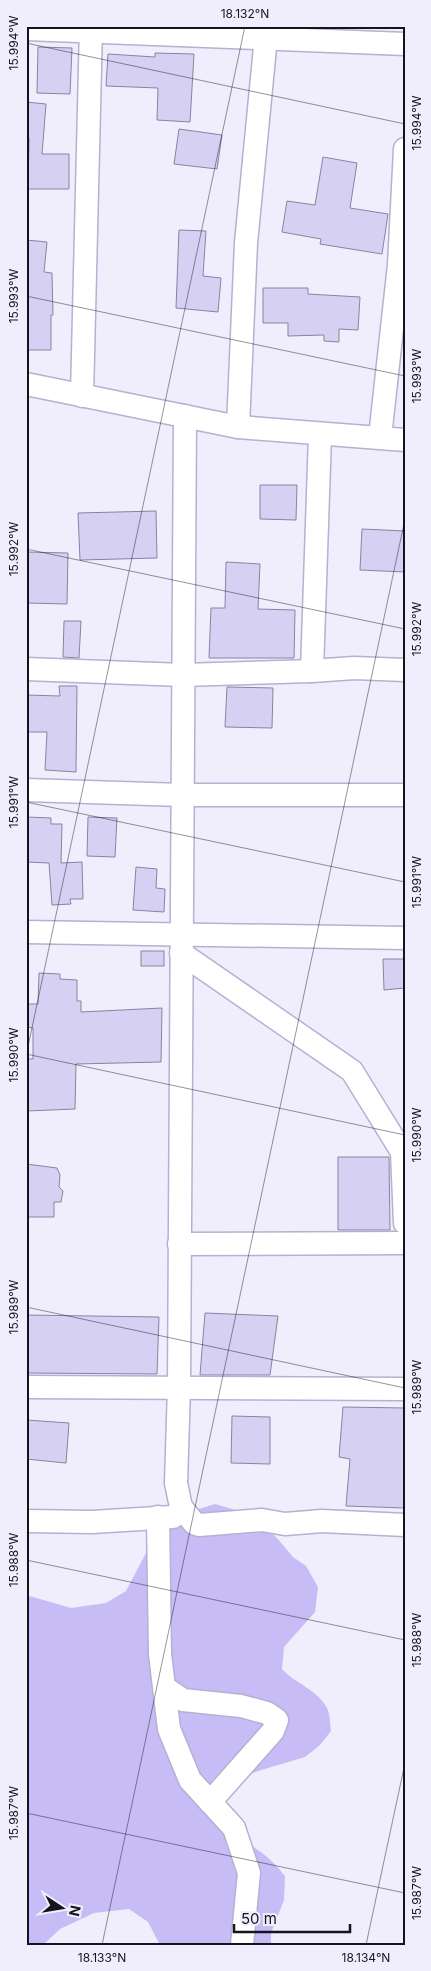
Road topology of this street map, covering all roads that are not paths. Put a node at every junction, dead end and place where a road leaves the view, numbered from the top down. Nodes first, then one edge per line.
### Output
1 (91, 28) edge
2 (26, 29) edge
3 (266, 37) junction
4 (405, 44) edge
5 (405, 149) edge
6 (26, 384) edge
7 (82, 396) junction
8 (185, 416) junction
9 (238, 427) junction
10 (320, 435) junction
11 (380, 437) junction
12 (405, 440) edge
13 (26, 669) edge
14 (405, 670) edge
15 (312, 671) junction
16 (183, 675) junction
17 (26, 790) edge
18 (182, 794) junction
19 (405, 795) edge
20 (26, 932) edge
21 (405, 938) edge
22 (181, 944) junction
23 (405, 1223) edge
24 (405, 1243) edge
25 (179, 1244) junction
26 (26, 1387) edge
27 (179, 1387) junction
28 (405, 1389) edge
29 (186, 1516) junction
30 (158, 1518) junction
31 (26, 1521) edge
32 (405, 1524) edge
33 (165, 1688) junction
34 (210, 1802) junction
35 (242, 1945) edge

1 - 2 street
1 - 3 street
1 - 7 street
3 - 4 street
3 - 9 street
5 - 11 street
6 - 7 street
7 - 8 street
8 - 9 street
8 - 16 street
9 - 10 street
10 - 11 street
10 - 15 street
11 - 12 street
13 - 16 street
14 - 15 street
15 - 16 street
16 - 18 street
17 - 18 street
18 - 19 street
18 - 22 street
20 - 22 street
21 - 22 street
22 - 23 street
22 - 25 street
24 - 25 street
25 - 27 street
26 - 27 street
27 - 28 street
27 - 29 street
29 - 30 street
29 - 32 street
30 - 31 street
30 - 33 street
33 - 34 street
33 - 34 street
34 - 35 street

